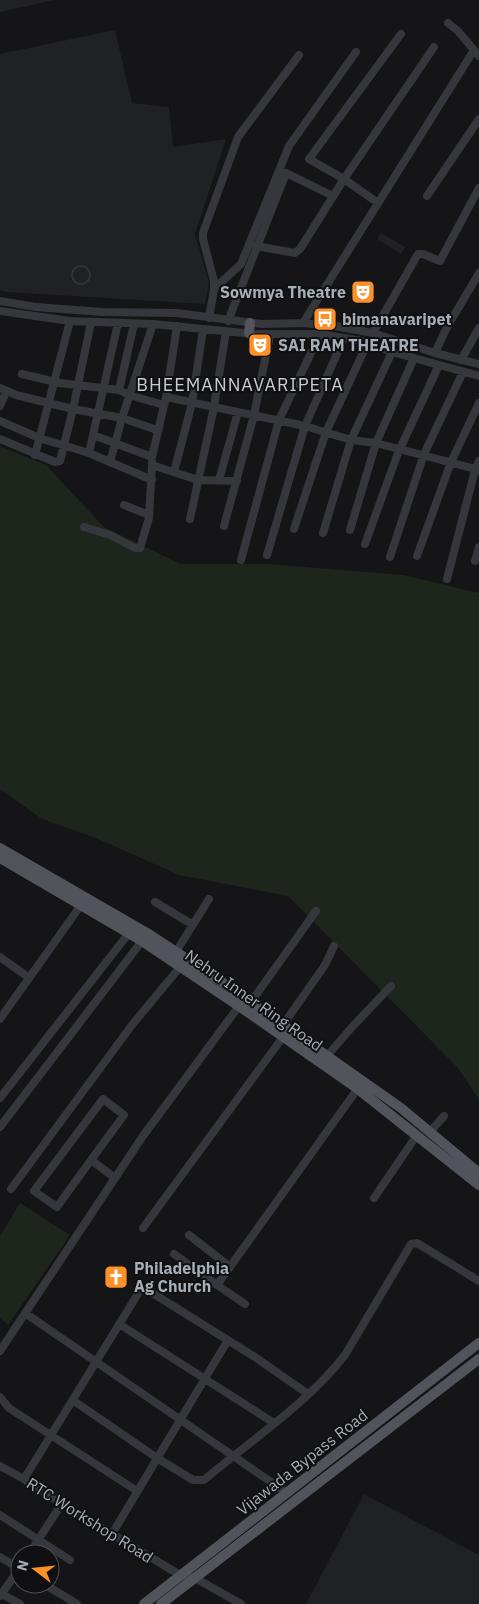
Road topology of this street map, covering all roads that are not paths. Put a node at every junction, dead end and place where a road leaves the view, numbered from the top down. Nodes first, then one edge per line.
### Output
1 (448, 23) dead end
2 (401, 34) dead end
3 (434, 47) dead end
4 (356, 52) dead end
5 (477, 53) edge
6 (299, 55) dead end
7 (479, 119) edge
8 (344, 179) junction
9 (479, 188) edge
10 (333, 196) junction
11 (427, 196) dead end
12 (378, 203) junction
13 (256, 246) junction
14 (479, 273) edge
15 (214, 289) junction
16 (0, 301) edge
17 (0, 311) edge
18 (210, 318) junction
19 (70, 321) junction
20 (228, 321) junction
21 (92, 322) junction
22 (118, 323) junction
23 (302, 323) junction
24 (134, 324) junction
25 (154, 324) junction
26 (177, 326) junction
27 (250, 328) junction
28 (479, 328) edge
29 (203, 329) junction
30 (226, 332) junction
31 (373, 333) junction
32 (320, 334) junction
33 (270, 335) junction
34 (344, 338) junction
35 (368, 342) junction
36 (392, 352) junction
37 (435, 353) junction
38 (414, 358) junction
39 (461, 360) junction
40 (479, 364) edge
41 (439, 365) junction
42 (463, 372) junction
43 (22, 374) dead end
44 (479, 376) edge
45 (54, 382) junction
46 (77, 384) junction
47 (103, 387) junction
48 (3, 390) edge
49 (119, 390) junction
50 (129, 396) junction
51 (165, 401) junction
52 (48, 402) junction
53 (192, 403) junction
54 (479, 403) edge
55 (0, 406) edge
56 (214, 406) junction
57 (73, 409) junction
58 (238, 412) junction
59 (97, 413) junction
60 (254, 415) junction
61 (122, 418) junction
62 (279, 420) junction
63 (0, 421) edge
64 (304, 426) junction
65 (157, 430) junction
66 (326, 432) junction
67 (93, 435) junction
68 (39, 438) junction
69 (0, 439) edge
70 (351, 440) junction
71 (114, 442) junction
72 (376, 443) junction
73 (64, 444) junction
74 (400, 449) junction
75 (89, 453) junction
76 (424, 454) junction
77 (35, 455) junction
78 (152, 461) junction
79 (479, 461) edge
80 (110, 462) junction
81 (451, 462) junction
82 (477, 470) edge
83 (174, 472) junction
84 (152, 480) junction
85 (198, 480) junction
86 (219, 480) junction
87 (237, 481) junction
88 (124, 505) dead end
89 (149, 515) junction
90 (190, 519) dead end
91 (224, 526) dead end
92 (84, 527) dead end
93 (294, 529) dead end
94 (350, 530) dead end
95 (323, 533) dead end
96 (365, 544) dead end
97 (479, 547) edge
98 (267, 555) dead end
99 (417, 556) dead end
100 (390, 557) dead end
101 (241, 560) dead end
102 (475, 561) dead end
103 (447, 579) dead end
104 (0, 848) edge
105 (1, 860) edge
106 (209, 899) dead end
107 (155, 902) dead end
108 (81, 906) junction
109 (316, 911) dead end
110 (193, 925) junction
111 (129, 933) junction
112 (142, 941) junction
113 (334, 946) dead end
114 (173, 956) junction
115 (0, 957) edge
116 (180, 967) junction
117 (28, 978) junction
118 (391, 986) dead end
119 (251, 1002) junction
120 (240, 1006) junction
121 (3, 1009) edge
122 (0, 1019) edge
123 (283, 1025) junction
124 (283, 1037) junction
125 (327, 1056) junction
126 (360, 1085) junction
127 (0, 1098) edge
128 (444, 1116) dead end
129 (0, 1127) edge
130 (430, 1132) junction
131 (417, 1135) junction
132 (91, 1160) junction
133 (479, 1173) edge
134 (115, 1178) junction
135 (479, 1185) edge
136 (11, 1189) dead end
137 (374, 1198) dead end
138 (143, 1228) dead end
139 (189, 1235) dead end
140 (174, 1254) dead end
141 (230, 1267) junction
142 (479, 1281) edge
143 (217, 1285) junction
144 (245, 1304) dead end
145 (25, 1313) junction
146 (119, 1324) junction
147 (228, 1340) junction
148 (479, 1344) edge
149 (0, 1351) edge
150 (479, 1358) edge
151 (96, 1364) junction
152 (204, 1379) junction
153 (308, 1394) junction
154 (0, 1397) edge
155 (74, 1401) junction
156 (180, 1420) junction
157 (274, 1423) junction
158 (51, 1437) junction
159 (234, 1457) junction
160 (157, 1458) junction
161 (0, 1466) edge
162 (24, 1479) junction
163 (137, 1491) junction
164 (287, 1492) junction
165 (61, 1505) junction
166 (0, 1516) edge
167 (112, 1534) junction
168 (39, 1540) junction
169 (36, 1544) edge
170 (70, 1560) dead end
171 (180, 1576) junction
172 (194, 1578) junction
173 (10, 1582) edge
174 (0, 1594) edge
175 (60, 1594) edge
176 (20, 1604) edge
177 (77, 1604) edge
178 (144, 1604) edge
179 (161, 1604) edge
180 (242, 1604) edge

1 - 5 street
2 - 8 street
3 - 8 street
4 - 15 street
5 - 12 street
6 - 15 street
7 - 11 street
8 - 10 street
8 - 12 street
9 - 31 street
10 - 13 street
10 - 13 street
12 - 23 street
13 - 20 street
14 - 37 street
15 - 18 street
16 - 18 street
17 - 19 street
18 - 20 street
19 - 21 street
19 - 45 street
20 - 27 street
21 - 22 street
21 - 46 street
22 - 24 street
22 - 47 street
23 - 27 street
23 - 31 street
24 - 25 street
24 - 49 street
25 - 26 street
25 - 50 street
26 - 29 street
26 - 51 street
27 - 30 street
27 - 33 street
28 - 39 street
29 - 30 street
29 - 53 street
30 - 56 street
31 - 37 street
32 - 33 street
32 - 34 street
32 - 62 street
33 - 60 street
34 - 35 street
34 - 64 street
35 - 36 street
35 - 66 street
36 - 38 street
36 - 70 street
37 - 39 street
38 - 41 street
38 - 72 street
39 - 40 street
41 - 42 street
41 - 74 street
42 - 44 street
42 - 76 street
43 - 45 street
45 - 46 street
45 - 52 street
46 - 47 street
46 - 57 street
47 - 49 street
47 - 59 street
48 - 52 street
48 - 55 street
49 - 50 street
50 - 51 street
50 - 61 street
51 - 53 street
51 - 65 street
52 - 57 street
52 - 68 street
53 - 56 street
53 - 83 street
54 - 81 street
56 - 58 street
56 - 85 street
57 - 59 street
57 - 73 street
58 - 60 street
58 - 86 street
59 - 61 street
59 - 67 street
60 - 62 street
60 - 87 street
61 - 65 street
61 - 71 street
62 - 64 street
62 - 101 street
63 - 68 street
64 - 66 street
64 - 98 street
65 - 78 street
66 - 70 street
66 - 93 street
67 - 71 street
67 - 75 street
68 - 73 street
68 - 77 street
69 - 77 street
70 - 72 street
70 - 95 street
71 - 78 street
71 - 80 street
72 - 74 street
72 - 94 street
73 - 75 street
73 - 77 street
74 - 76 street
74 - 96 street
75 - 80 street
76 - 81 street
76 - 100 street
78 - 83 street
78 - 84 street
79 - 82 street
80 - 84 street
81 - 82 street
81 - 99 street
82 - 103 street
83 - 85 street
84 - 89 street
85 - 86 street
85 - 90 street
86 - 87 street
87 - 91 street
88 - 89 street
89 - 92 street
97 - 102 street
104 - 114 main road, Nehru Inner Ring Road
105 - 108 main road, Nehru Inner Ring Road
106 - 110 street
107 - 110 street
108 - 111 main road, Nehru Inner Ring Road
108 - 117 street
109 - 119 street
110 - 114 street
111 - 112 main road, Nehru Inner Ring Road
111 - 127 street
112 - 114 main road, Nehru Inner Ring Road
112 - 129 street
113 - 123 street
114 - 116 main road, Nehru Inner Ring Road
114 - 119 main road, Nehru Inner Ring Road
115 - 117 street
116 - 120 main road, Nehru Inner Ring Road
116 - 136 street
117 - 121 street
118 - 125 street
119 - 123 main road, Nehru Inner Ring Road
120 - 124 main road, Nehru Inner Ring Road
120 - 134 street
121 - 122 street
123 - 125 main road, Nehru Inner Ring Road
124 - 126 main road, Nehru Inner Ring Road
124 - 138 street
125 - 126 main road, Nehru Inner Ring Road
126 - 130 main road, Nehru Inner Ring Road
126 - 131 main road, Nehru Inner Ring Road
126 - 141 street
128 - 130 street
130 - 133 main road, Nehru Inner Ring Road
131 - 135 main road, Nehru Inner Ring Road
131 - 137 street
132 - 132 street
132 - 134 street
134 - 145 street
139 - 141 street
140 - 143 street
141 - 143 street
142 - 153 street
143 - 144 street
145 - 149 street
145 - 151 street
146 - 147 street
146 - 151 street
146 - 152 street
147 - 152 street
147 - 153 street
148 - 164 main road, Vijawada Bypass Road
150 - 172 main road, Vijawada Bypass Road
151 - 155 street
151 - 156 street
152 - 156 street
152 - 157 street
153 - 157 street
154 - 158 street
155 - 158 street
155 - 160 street
156 - 159 street
156 - 160 street
157 - 159 street
158 - 162 street
158 - 163 street
159 - 160 street
159 - 164 street
160 - 163 street
161 - 162 street, RTC Workshop Road
162 - 165 street, RTC Workshop Road
163 - 167 street
164 - 171 main road, Vijawada Bypass Road
165 - 167 street, RTC Workshop Road
165 - 168 street
166 - 168 street
167 - 171 street, RTC Workshop Road
168 - 169 street
168 - 170 street
171 - 172 street
171 - 178 main road, Vijawada Bypass Road
172 - 179 main road, Vijawada Bypass Road
172 - 180 street
173 - 174 street
174 - 176 street
175 - 177 street

